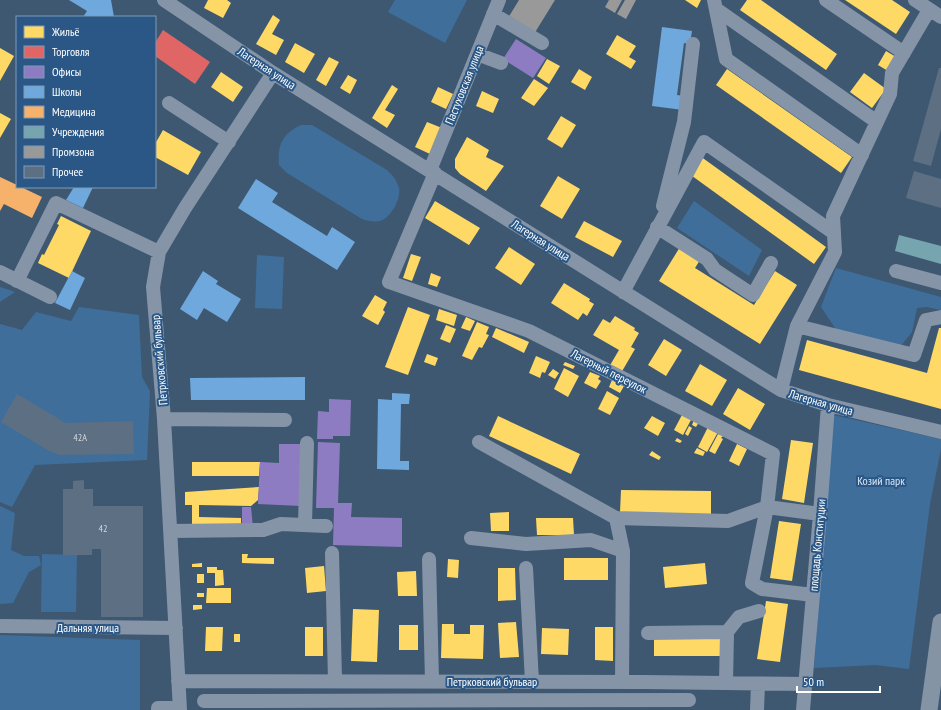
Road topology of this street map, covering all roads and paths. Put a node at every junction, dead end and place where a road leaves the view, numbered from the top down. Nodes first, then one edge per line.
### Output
1 (164, 0) edge
2 (499, 0) edge
3 (826, 0) edge
4 (915, 0) edge
5 (715, 4) edge
6 (182, 5) edge
7 (493, 14) junction
8 (935, 14) edge
9 (542, 43) dead end
10 (693, 44) dead end
11 (904, 53) junction
12 (477, 54) junction
13 (501, 63) dead end
14 (273, 72) junction
15 (169, 103) dead end
16 (877, 122) junction
17 (229, 142) junction
18 (862, 155) junction
19 (433, 171) junction
20 (658, 225) junction
21 (834, 233) junction
22 (159, 252) junction
23 (771, 263) dead end
24 (896, 271) dead end
25 (0, 272) edge
26 (17, 281) junction
27 (389, 282) joint
28 (941, 283) edge
29 (623, 292) junction
30 (50, 297) dead end
31 (941, 317) edge
32 (797, 326) junction
33 (781, 390) junction
34 (828, 406) junction
35 (164, 419) junction
36 (285, 420) dead end
37 (941, 432) edge
38 (479, 442) dead end
39 (307, 443) dead end
40 (767, 507) junction
41 (820, 514) junction
42 (616, 518) junction
43 (305, 525) junction
44 (326, 526) dead end
45 (171, 531) junction
46 (471, 538) dead end
47 (623, 551) junction
48 (332, 553) dead end
49 (429, 559) dead end
50 (526, 568) dead end
51 (813, 595) junction
52 (759, 611) dead end
53 (941, 622) edge
54 (0, 626) edge
55 (176, 628) junction
56 (727, 632) junction
57 (648, 633) dead end
58 (178, 681) junction
59 (335, 681) junction
60 (432, 681) junction
61 (532, 682) junction
62 (622, 682) junction
63 (726, 683) junction
64 (758, 684) junction
65 (806, 684) junction
66 (689, 700) dead end
67 (204, 701) dead end
68 (805, 707) edge
69 (180, 709) edge
70 (158, 710) edge
71 (757, 710) edge
72 (929, 710) edge

1 - 6 street, Лагерная улица
2 - 7 street, Пастуховская улица
3 - 11 street
4 - 8 street
5 - 16 street
5 - 18 street
6 - 14 street, Лагерная улица
7 - 9 street
7 - 12 street, Пастуховская улица
8 - 11 street
10 - 20 street
11 - 16 street
12 - 13 street
12 - 19 street, Пастуховская улица
14 - 17 street, Петрковский бульвар
14 - 19 street, Лагерная улица
15 - 17 street
16 - 18 street
17 - 22 street, Петрковский бульвар
18 - 21 street
19 - 27 street, Пастуховская улица
19 - 29 street, Лагерная улица
20 - 21 street
20 - 23 street
20 - 29 street
21 - 32 street
22 - 26 street
22 - 35 street, Петрковский бульвар
24 - 28 street
25 - 26 street
26 - 30 street
27 - 40 street, Лагерный переулок
29 - 33 street, Лагерная улица
31 - 32 street
32 - 33 street
33 - 34 street, Лагерная улица
34 - 37 street, Лагерная улица
34 - 41 street, площадь Конституции
35 - 36 street
35 - 45 street, Петрковский бульвар
38 - 42 street
39 - 43 street
40 - 41 street
40 - 42 street
40 - 51 street
41 - 51 street, площадь Конституции
42 - 47 street
43 - 44 street
43 - 45 street
45 - 55 street, Петрковский бульвар
46 - 47 street
47 - 62 street
48 - 59 street
49 - 60 street
50 - 61 street
51 - 65 street, площадь Конституции
52 - 56 street
53 - 72 main road
54 - 55 street, Дальняя улица
55 - 58 street, Петрковский бульвар
56 - 57 street
56 - 63 street
58 - 59 street, Петрковский бульвар
58 - 69 street, Петрковский бульвар
59 - 60 street, Петрковский бульвар
60 - 61 street, Петрковский бульвар
61 - 62 street, Петрковский бульвар
62 - 63 street, Петрковский бульвар
63 - 64 street, Петрковский бульвар
64 - 65 street, Петрковский бульвар
64 - 71 street
65 - 68 street, площадь Конституции
66 - 67 street
69 - 70 street

